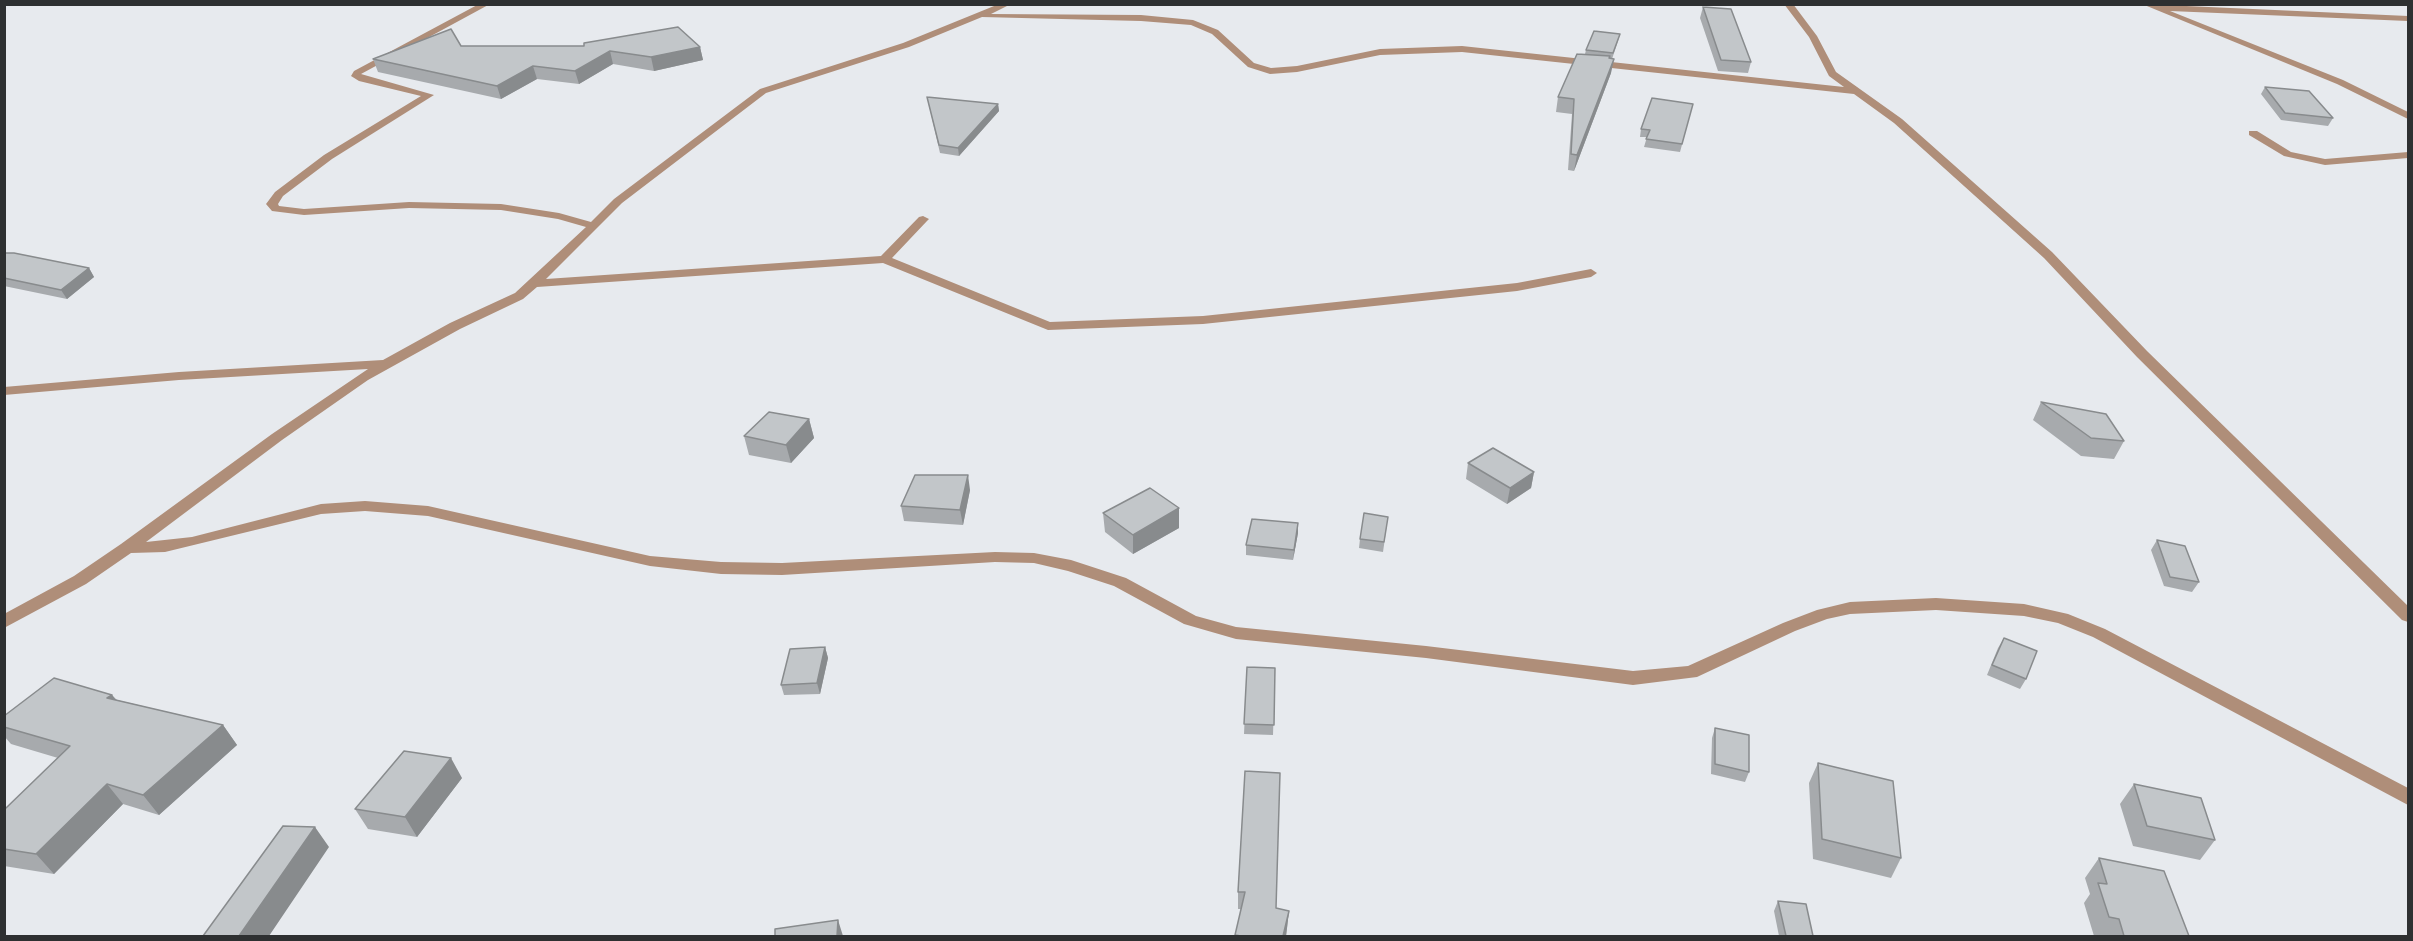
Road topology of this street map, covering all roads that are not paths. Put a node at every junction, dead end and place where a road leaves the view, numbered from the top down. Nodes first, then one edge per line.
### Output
1 (486, 4) edge
2 (1007, 4) edge
3 (1788, 4) edge
4 (2151, 6) edge
5 (975, 16) junction
6 (2409, 18) edge
7 (1854, 91) junction
8 (2409, 116) edge
9 (2253, 133) dead end
10 (2409, 155) edge
11 (922, 219) dead end
12 (594, 226) junction
13 (884, 259) junction
14 (1591, 273) dead end
15 (536, 283) junction
16 (385, 364) junction
17 (4, 391) edge
18 (127, 548) junction
19 (2409, 616) edge
20 (4, 622) edge
21 (2409, 797) edge

1 - 12 street
2 - 5 street
3 - 7 street
4 - 6 street
4 - 8 street
5 - 7 street
5 - 12 street
7 - 19 street
9 - 10 street
11 - 13 street
12 - 15 street
13 - 14 street
13 - 15 street
15 - 16 street
16 - 17 street
16 - 18 street
18 - 20 street
18 - 21 street

